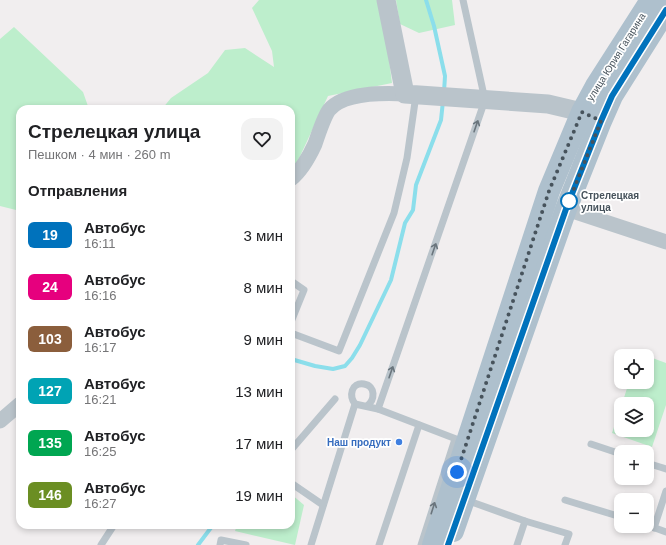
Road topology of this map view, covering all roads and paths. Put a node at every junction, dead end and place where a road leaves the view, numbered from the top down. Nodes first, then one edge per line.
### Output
1 (386, 0) edge
2 (464, 0) edge
3 (651, 0) edge
4 (666, 10) edge
5 (418, 95) junction
6 (485, 100) junction
7 (591, 117) junction
8 (295, 176) edge
9 (566, 209) junction
10 (666, 242) edge
11 (295, 284) edge
12 (295, 312) edge
13 (295, 334) edge
14 (335, 399) dead end
15 (355, 404) junction
16 (367, 406) junction
17 (16, 407) edge
18 (378, 409) junction
19 (0, 421) edge
20 (419, 425) junction
21 (460, 441) junction
22 (591, 444) dead end
23 (295, 445) edge
24 (614, 452) edge
25 (654, 465) edge
26 (666, 469) edge
27 (295, 486) edge
28 (666, 491) edge
29 (464, 499) junction
30 (565, 500) dead end
31 (323, 506) junction
32 (614, 515) edge
33 (654, 520) edge
34 (525, 521) junction
35 (654, 528) edge
36 (112, 529) edge
37 (666, 532) edge
38 (102, 545) edge
39 (220, 545) edge
40 (246, 545) edge
41 (311, 545) edge
42 (379, 545) edge
43 (421, 545) edge
44 (433, 545) edge
45 (448, 545) edge
46 (517, 545) edge
47 (565, 545) edge

1 - 5 street
2 - 6 lane
3 - 7 main road, улица Юрия Гагарина
4 - 7 main road, улица Юрия Гагарина
5 - 6 street
5 - 8 street
5 - 13 lane
6 - 7 street
18 -> 6 lane
7 - 9 main road, улица Юрия Гагарина
7 - 21 main road, улица Юрия Гагарина
9 - 10 street
9 - 29 main road, улица Юрия Гагарина
11 - 12 lane
14 - 23 lane
15 - 16 lane
15 - 16 lane
15 - 31 lane
16 - 18 lane
17 - 19 street
18 - 20 lane
20 - 21 lane
20 - 42 lane
43 -> 21 lane
21 - 44 main road, улица Юрия Гагарина
22 - 24 lane
25 - 26 lane
27 - 31 lane
28 - 33 lane
29 - 34 lane
29 - 45 main road, улица Юрия Гагарина
30 - 32 lane
31 - 41 lane
34 - 46 lane
34 - 47 lane
35 - 37 lane
36 - 38 lane
39 - 40 lane

